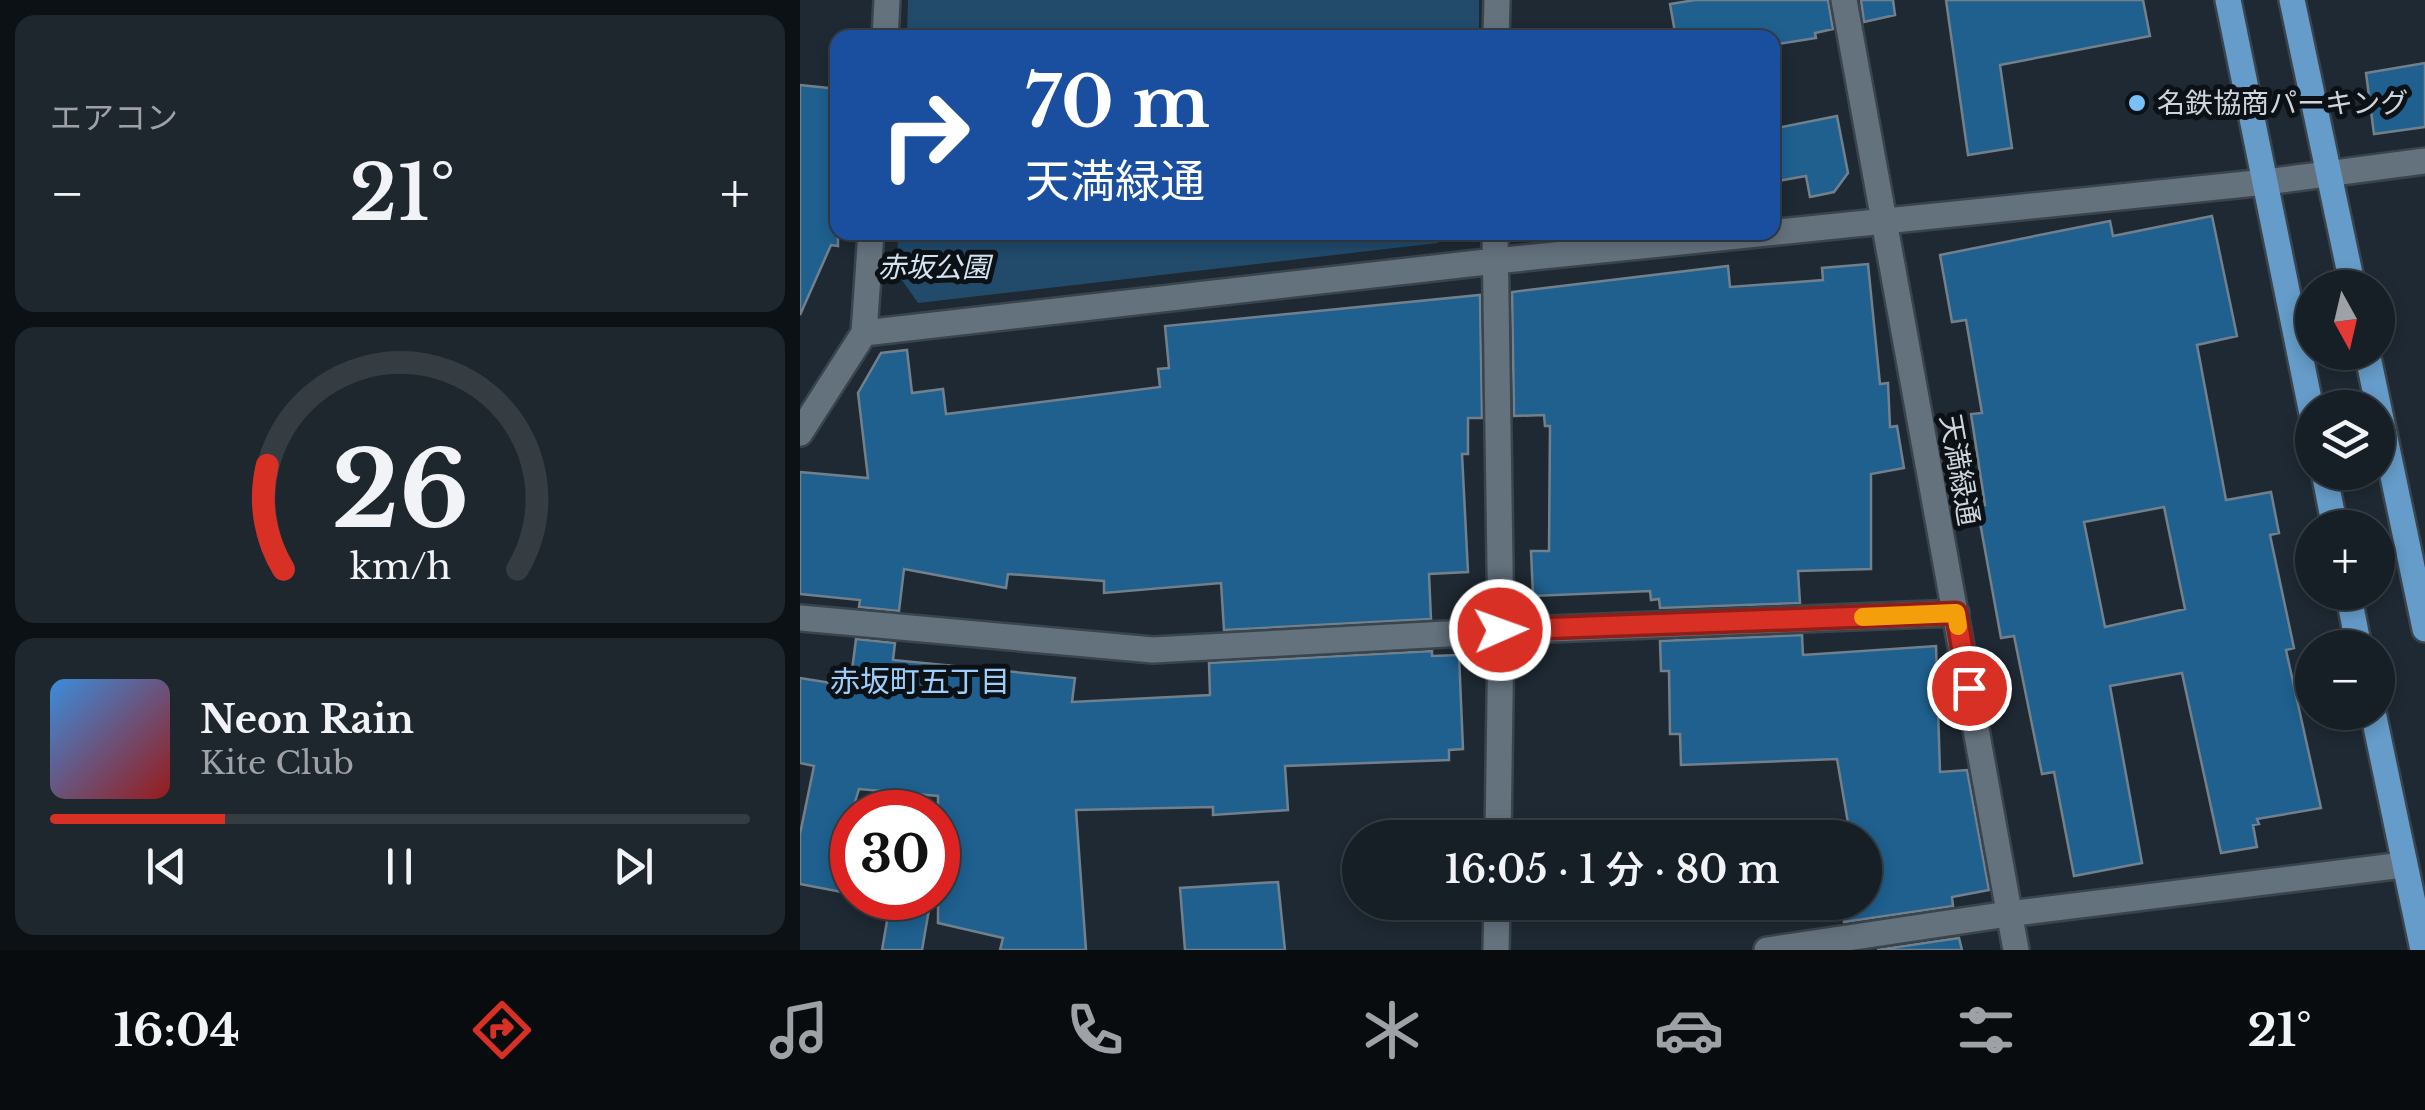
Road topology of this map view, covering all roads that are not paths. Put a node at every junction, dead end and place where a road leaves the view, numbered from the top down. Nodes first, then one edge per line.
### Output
1 (888, 0) edge
2 (1496, 0) edge
3 (1844, 0) edge
4 (2228, 0) edge
5 (2292, 0) edge
6 (886, 30) edge
7 (1496, 30) edge
8 (2425, 160) edge
9 (2329, 174) junction
10 (2266, 182) junction
11 (1885, 221) junction
12 (1780, 232) edge
13 (870, 240) edge
14 (1495, 240) edge
15 (1700, 240) edge
16 (1495, 261) junction
17 (2349, 270) edge
18 (864, 334) junction
19 (2370, 370) edge
20 (2307, 390) edge
21 (800, 433) edge
22 (2422, 599) edge
23 (1956, 613) junction
24 (800, 618) edge
25 (2425, 629) edge
26 (1500, 630) junction
27 (2376, 730) edge
28 (1498, 820) edge
29 (2403, 865) junction
30 (2008, 914) junction
31 (1497, 920) edge
32 (1496, 950) edge
33 (1767, 950) edge
34 (2016, 950) edge
35 (2423, 950) edge

1 - 6 street
2 - 7 street
3 - 11 street, 天満緑通
4 - 10 main road
5 - 9 main road
8 - 9 street
9 - 10 street
9 - 17 main road
10 - 11 street
10 - 20 main road
11 - 12 street
11 - 23 street, 天満緑通
13 - 18 street
14 - 16 street
15 - 16 street
16 - 18 street
16 - 26 street
18 - 21 street
19 - 22 main road
22 - 25 main road
23 - 26 street
23 - 30 street, 天満緑通
24 - 26 street
26 - 28 street
27 - 29 main road
29 - 30 street
29 - 35 main road
30 - 33 street
30 - 34 street, 天満緑通
31 - 32 street

